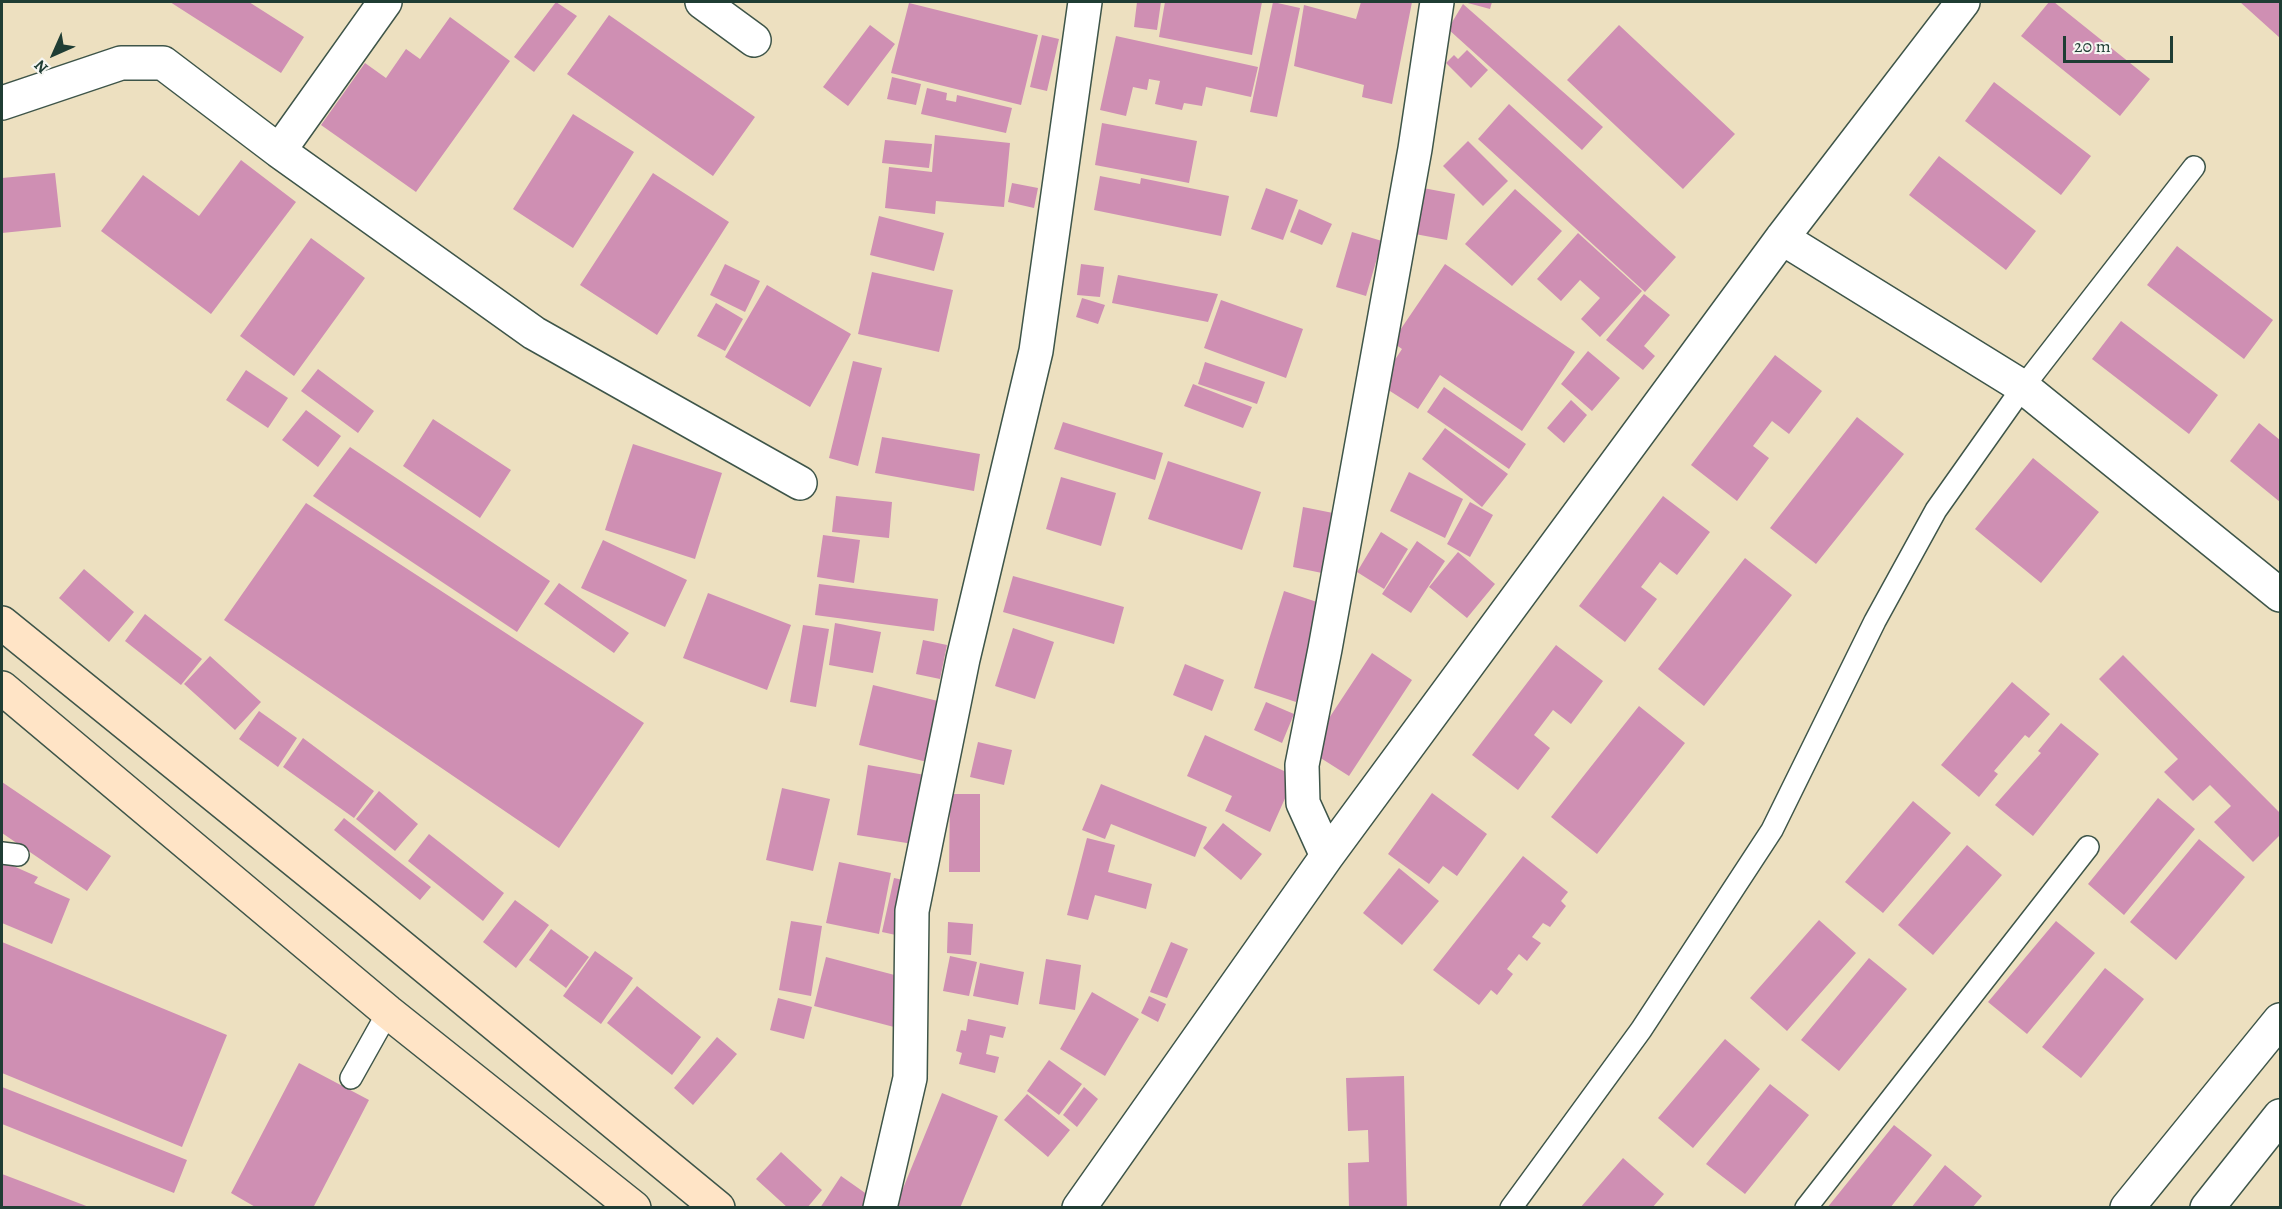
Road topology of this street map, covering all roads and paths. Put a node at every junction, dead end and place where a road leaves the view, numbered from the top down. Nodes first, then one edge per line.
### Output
1 (385, 2) edge
2 (702, 2) edge
3 (1085, 2) edge
4 (1437, 2) edge
5 (1963, 2) edge
6 (754, 40) dead end
7 (2, 103) edge
8 (279, 151) junction
9 (2194, 167) dead end
10 (1782, 238) junction
11 (2023, 387) junction
12 (800, 483) dead end
13 (2280, 596) edge
14 (2, 623) edge
15 (2, 688) edge
16 (2088, 847) dead end
17 (1327, 856) junction
18 (388, 1012) junction
19 (2280, 1020) edge
20 (351, 1078) dead end
21 (2280, 1116) edge
22 (634, 1208) edge
23 (718, 1208) edge
24 (879, 1208) edge
25 (1079, 1208) edge
26 (1511, 1208) edge
27 (1806, 1208) edge
28 (2127, 1208) edge
29 (2207, 1208) edge

1 - 8 street
2 - 6 street
3 - 24 street
4 - 17 street
5 - 10 street
7 - 8 street
8 - 12 street
9 - 11 lane
10 - 11 street
10 - 17 street
11 - 13 street
11 - 26 lane
14 - 23 main road
15 - 18 main road
16 - 27 lane
17 - 25 street
18 - 20 lane
18 - 22 main road
19 - 28 street
21 - 29 street

